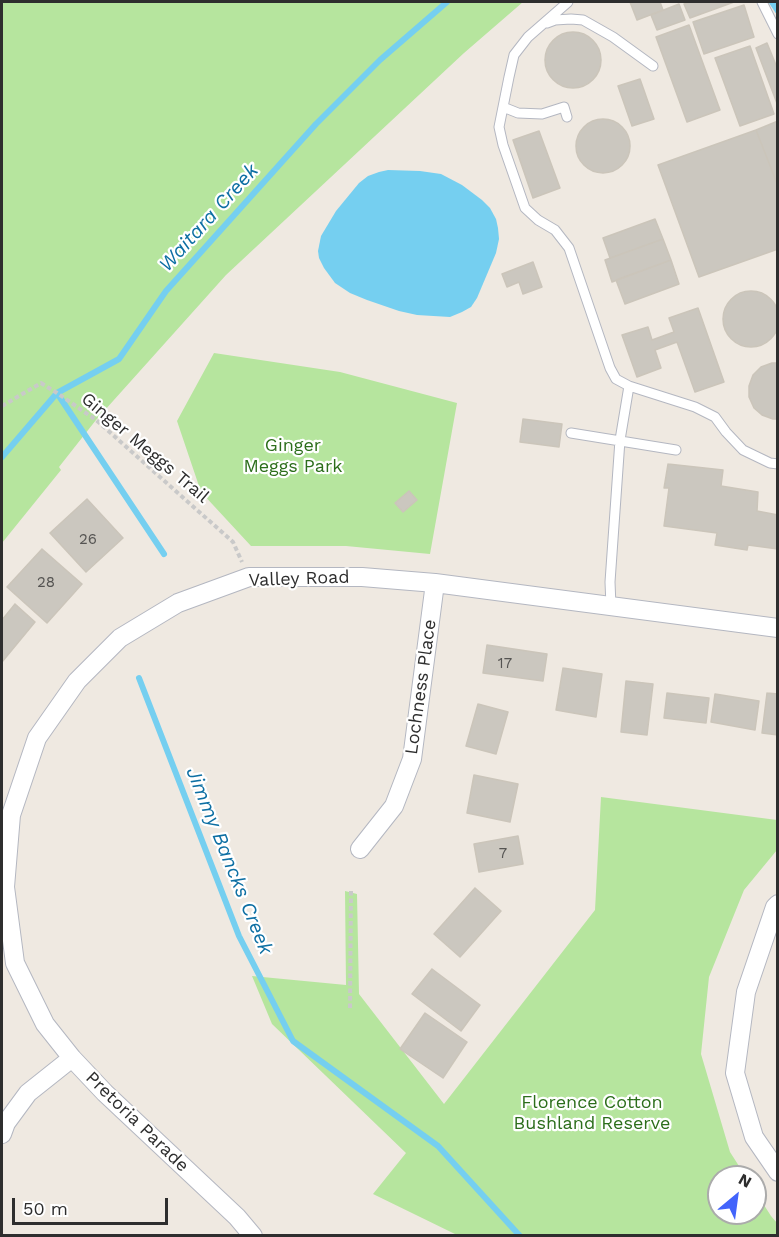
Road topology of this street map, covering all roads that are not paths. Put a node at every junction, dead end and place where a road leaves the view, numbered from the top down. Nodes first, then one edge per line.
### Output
1 (568, 2) edge
2 (762, 2) edge
3 (542, 25) junction
4 (777, 34) edge
5 (653, 66) dead end
6 (503, 107) junction
7 (567, 117) dead end
8 (629, 386) junction
9 (571, 433) dead end
10 (620, 440) junction
11 (676, 450) dead end
12 (777, 464) edge
13 (435, 583) junction
14 (610, 606) junction
15 (777, 628) edge
16 (360, 849) dead end
17 (777, 904) edge
18 (72, 1058) junction
19 (2, 1134) edge
20 (777, 1172) edge
21 (253, 1236) edge

1 - 3 lane
2 - 4 lane
3 - 5 lane
3 - 6 lane
6 - 7 lane
6 - 8 lane
8 - 10 lane
8 - 12 lane
9 - 10 lane
10 - 11 lane
10 - 14 lane
13 - 14 street, Valley Road
13 - 16 street, Lochness Place
13 - 18 street, Valley Road
14 - 15 street, Valley Road
17 - 20 street
18 - 19 street
18 - 21 street, Pretoria Parade

